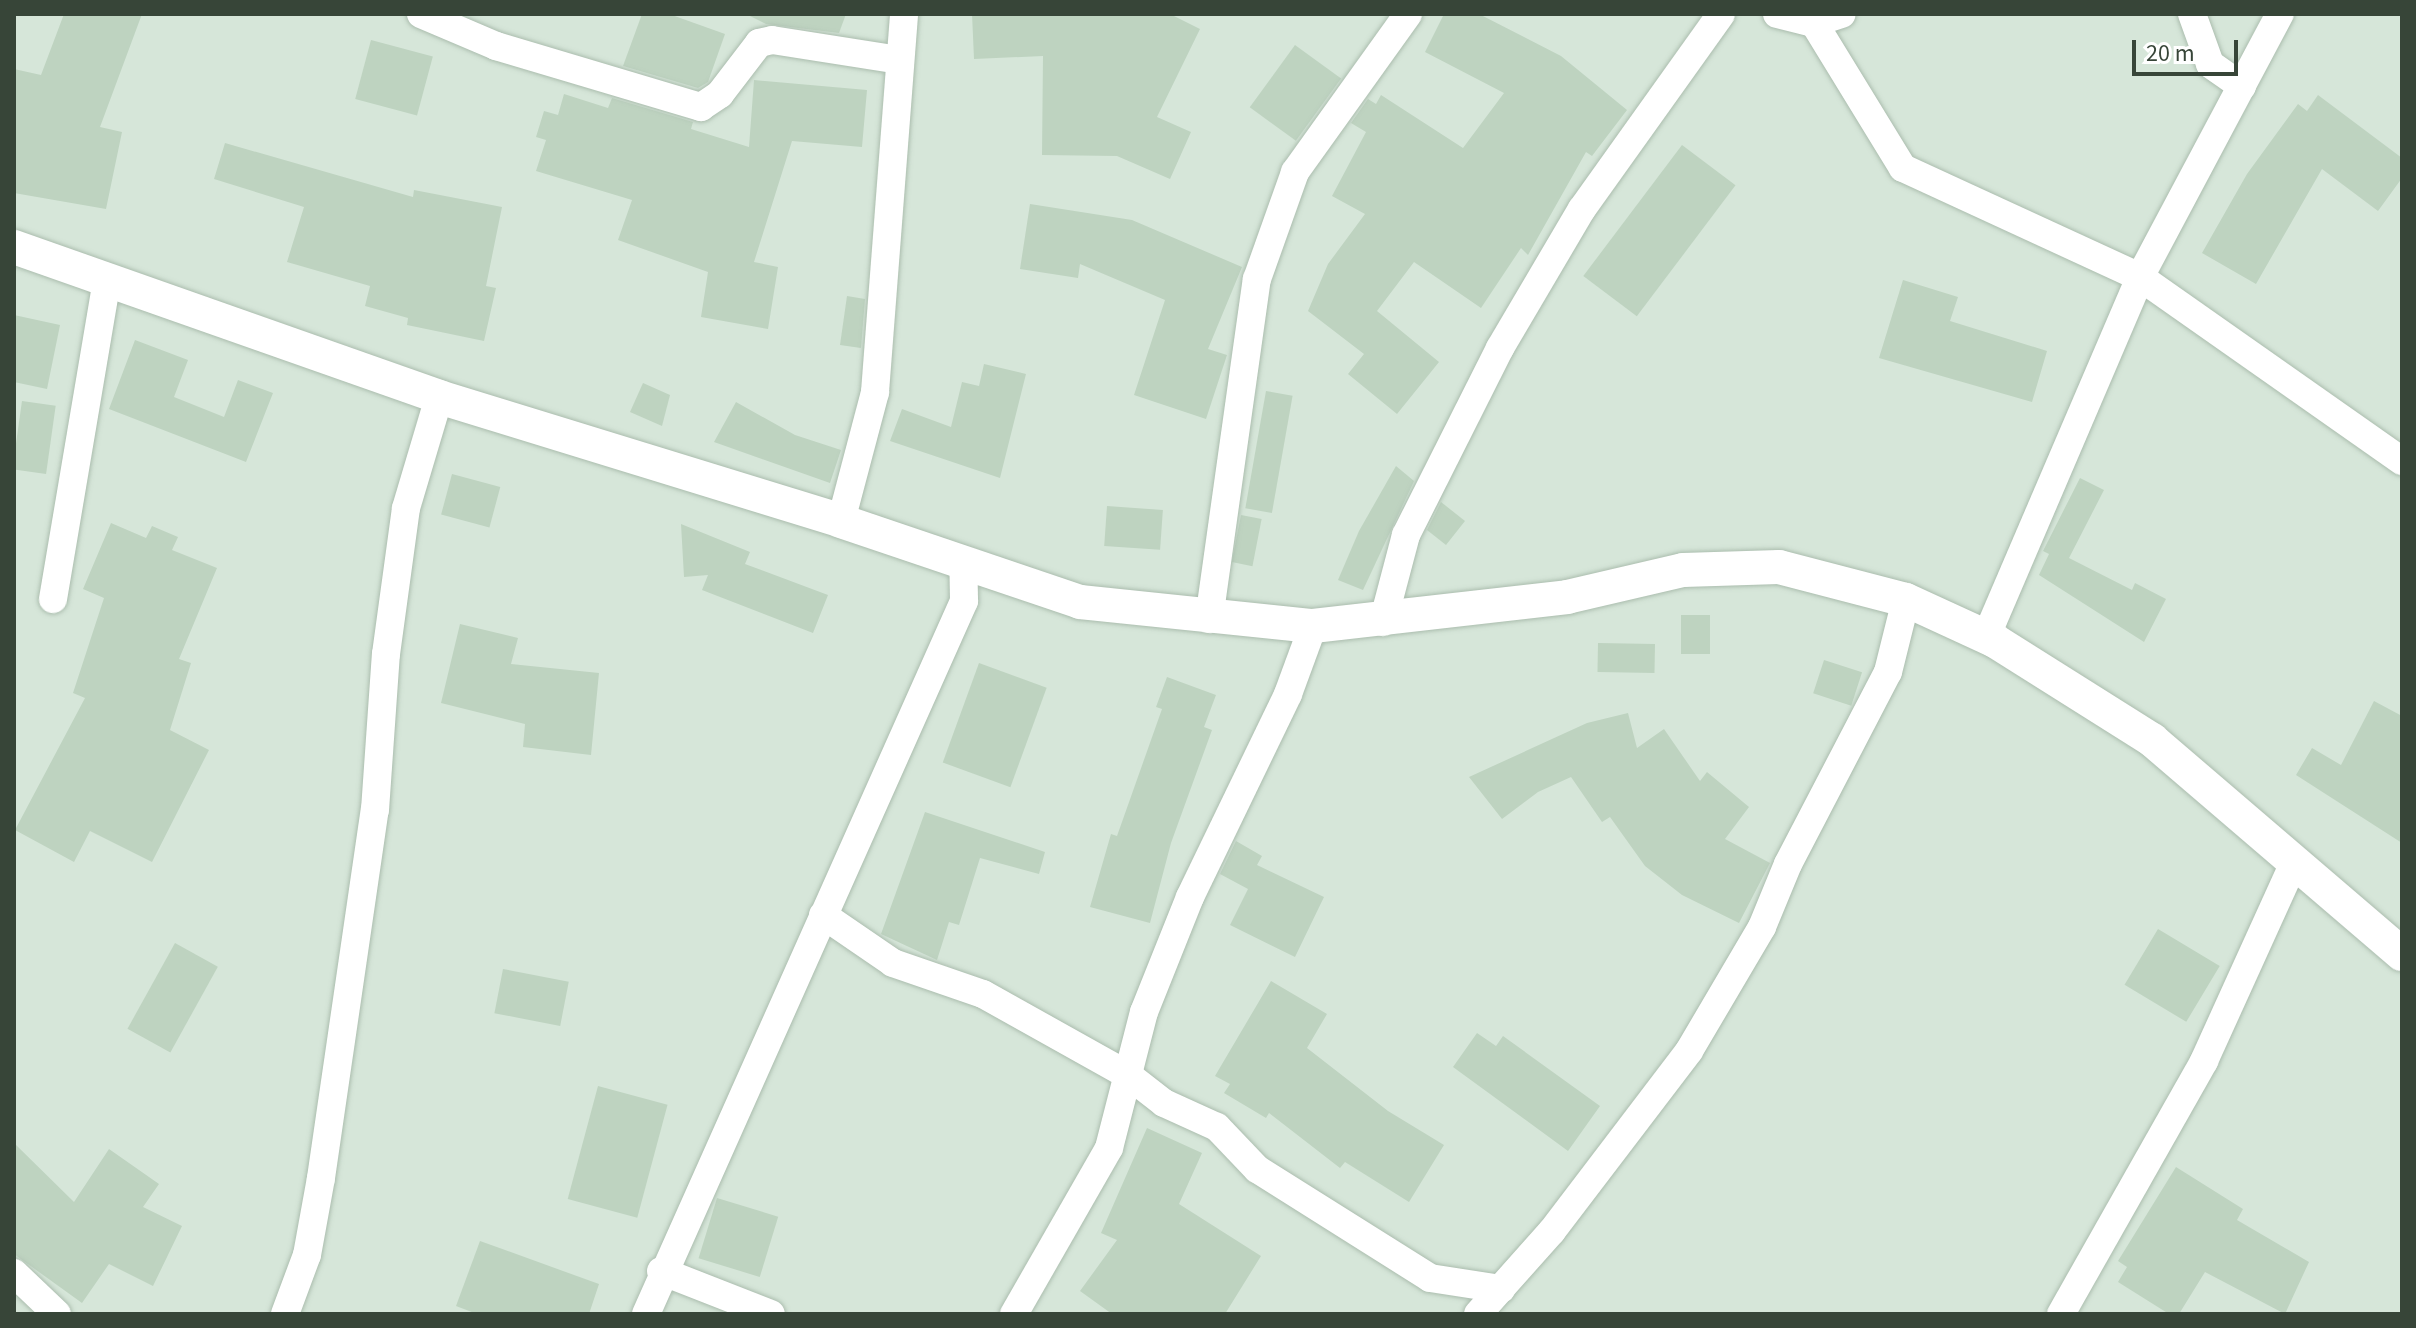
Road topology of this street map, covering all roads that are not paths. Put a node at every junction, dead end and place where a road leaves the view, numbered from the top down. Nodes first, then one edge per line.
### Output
1 (421, 14) edge
2 (904, 14) edge
3 (1408, 14) edge
4 (1721, 14) edge
5 (1777, 14) edge
6 (1842, 14) edge
7 (2192, 14) edge
8 (2280, 14) edge
9 (1814, 23) junction
10 (899, 60) junction
11 (2242, 86) junction
12 (14, 247) edge
13 (2140, 277) junction
14 (107, 280) junction
15 (439, 397) junction
16 (2402, 461) edge
17 (841, 521) junction
18 (963, 562) junction
19 (53, 599) dead end
20 (1906, 600) junction
21 (1209, 619) junction
22 (1383, 622) junction
23 (1313, 626) junction
24 (1986, 637) junction
25 (2293, 865) junction
26 (823, 915) junction
27 (2402, 954) edge
28 (1128, 1075) junction
29 (661, 1271) junction
30 (14, 1273) edge
31 (1501, 1289) junction
32 (57, 1314) edge
33 (285, 1314) edge
34 (646, 1314) edge
35 (771, 1314) edge
36 (1014, 1314) edge
37 (1478, 1314) edge
38 (2061, 1314) edge

1 - 10 street
2 - 10 street
3 - 21 street
4 - 22 street
5 - 9 street
6 - 9 street
7 - 11 street
8 - 11 street
9 - 13 street
10 - 17 street
11 - 13 street
12 - 14 street
13 - 16 street
13 - 24 street
14 - 15 street
14 - 19 street
15 - 17 street
15 - 33 street
17 - 18 street
18 - 21 street
18 - 26 street
20 - 22 street
20 - 24 street
20 - 31 street
21 - 23 street
22 - 23 street
23 - 28 street
24 - 25 street
25 - 27 street
25 - 38 street
26 - 28 street
26 - 29 street
28 - 31 street
28 - 36 street
29 - 34 street
29 - 35 street
30 - 32 street
31 - 37 street

